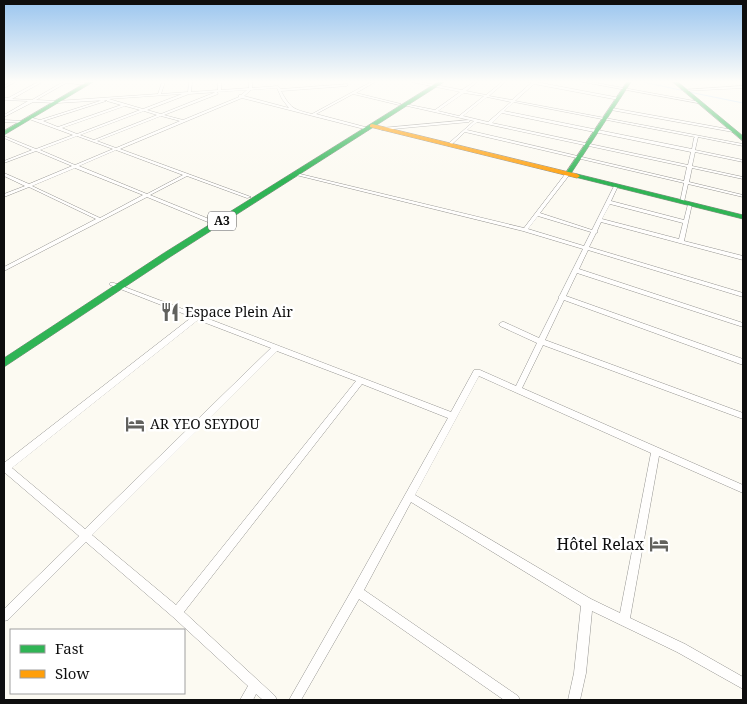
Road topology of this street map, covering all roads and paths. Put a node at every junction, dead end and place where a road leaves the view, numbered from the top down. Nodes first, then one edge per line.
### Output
1 (35, 115) edge
2 (62, 115) edge
3 (96, 115) edge
4 (130, 115) edge
5 (160, 115) joint
6 (197, 115) edge
7 (312, 115) edge
8 (389, 115) edge
9 (449, 115) edge
10 (463, 115) edge
11 (499, 115) edge
12 (516, 115) edge
13 (578, 115) edge
14 (608, 115) edge
15 (644, 115) edge
16 (714, 115) edge
17 (460, 117) junction
18 (26, 120) junction
19 (477, 120) junction
20 (605, 120) junction
21 (4, 121) edge
22 (182, 121) junction
23 (40, 122) junction
24 (489, 123) junction
25 (59, 128) junction
26 (371, 128) junction
27 (465, 131) junction
28 (733, 131) junction
29 (598, 132) junction
30 (4, 133) edge
31 (77, 135) junction
32 (4, 138) edge
33 (696, 138) junction
34 (743, 139) edge
35 (94, 142) junction
36 (588, 144) junction
37 (449, 145) junction
38 (743, 145) edge
39 (36, 150) junction
40 (115, 150) junction
41 (693, 151) junction
42 (579, 158) junction
43 (743, 161) edge
44 (4, 162) edge
45 (75, 166) junction
46 (690, 167) junction
47 (4, 174) edge
48 (298, 174) junction
49 (568, 174) junction
50 (186, 175) junction
51 (743, 178) edge
52 (686, 183) junction
53 (28, 185) junction
54 (616, 186) junction
55 (146, 195) junction
56 (4, 196) edge
57 (743, 196) edge
58 (249, 197) junction
59 (608, 202) junction
60 (686, 203) junction
61 (538, 214) junction
62 (743, 217) edge
63 (99, 219) junction
64 (600, 220) junction
65 (686, 222) junction
66 (214, 223) junction
67 (525, 230) junction
68 (594, 232) junction
69 (681, 242) junction
70 (587, 249) junction
71 (743, 258) edge
72 (4, 269) edge
73 (575, 270) junction
74 (116, 286) junction
75 (743, 295) edge
76 (561, 297) junction
77 (198, 316) junction
78 (502, 324) dead end
79 (743, 325) edge
80 (542, 342) junction
81 (277, 347) junction
82 (4, 353) edge
83 (743, 362) edge
84 (4, 363) edge
85 (360, 381) junction
86 (518, 389) junction
87 (453, 416) junction
88 (743, 416) edge
89 (656, 450) junction
90 (5, 470) edge
91 (743, 489) edge
92 (409, 496) junction
93 (85, 535) junction
94 (357, 592) junction
95 (587, 602) junction
96 (177, 613) junction
97 (4, 616) edge
98 (624, 621) junction
99 (743, 683) edge
100 (254, 687) junction
101 (246, 700) edge
102 (271, 700) edge
103 (295, 700) edge
104 (514, 700) edge
105 (574, 700) edge

1 - 18 main road
2 - 23 street
3 - 25 street
4 - 31 street
5 - 22 street
5 - 35 street
6 - 22 street
7 - 26 street
8 - 26 main road, A3
9 - 17 street
10 - 17 street
11 - 24 street
12 - 29 street
13 - 20 street
14 - 20 main road
15 - 28 street
16 - 28 main road
17 - 19 street
18 - 21 street
18 - 23 street
18 - 30 main road
19 - 24 street
19 - 26 street
19 - 27 street
20 - 29 main road
20 - 33 street
22 - 40 street
23 - 25 street
24 - 36 street
25 - 31 street
26 - 37 main road
26 - 48 main road, A3
26 - 58 main road, A3
27 - 37 street
27 - 42 street
28 - 34 main road
29 - 36 main road
29 - 41 street
31 - 35 street
31 - 39 street
32 - 39 street
33 - 38 street
33 - 41 street
35 - 40 street
36 - 42 main road
36 - 46 street
37 - 49 main road
39 - 44 street
39 - 45 street
40 - 45 street
40 - 50 street
41 - 43 street
41 - 46 street
42 - 49 main road
42 - 52 street
45 - 53 street
45 - 55 street
46 - 51 street
46 - 52 street
47 - 53 street
48 - 66 main road, A3
48 - 67 street
49 - 54 main road
49 - 61 street
50 - 55 street
50 - 58 street
52 - 57 street
52 - 60 street
53 - 56 street
53 - 63 street
54 - 59 street
54 - 60 main road
55 - 63 street
55 - 66 street
58 - 66 main road, A3
59 - 64 street
59 - 65 street
60 - 62 main road
60 - 65 street
61 - 67 street
61 - 68 street
63 - 72 street
64 - 68 street
64 - 69 street
65 - 69 street
66 - 74 main road, A3
67 - 70 street
68 - 70 street
69 - 71 street
70 - 73 street
70 - 75 street
73 - 76 street
73 - 79 street
74 - 77 street
74 - 82 main road, A3
74 - 84 main road, A3
76 - 80 street
76 - 83 street
77 - 81 street
77 - 90 street
78 - 80 street
80 - 86 street
80 - 88 street
81 - 85 street
81 - 93 street
85 - 87 street
85 - 96 street
86 - 87 street
86 - 89 street
87 - 92 street
89 - 91 street
89 - 98 street
90 - 93 street
92 - 94 street
92 - 95 street
93 - 96 street
93 - 97 street
94 - 103 street
94 - 104 street
95 - 98 street
95 - 105 street
96 - 100 street
98 - 99 street
100 - 101 street
100 - 102 street

